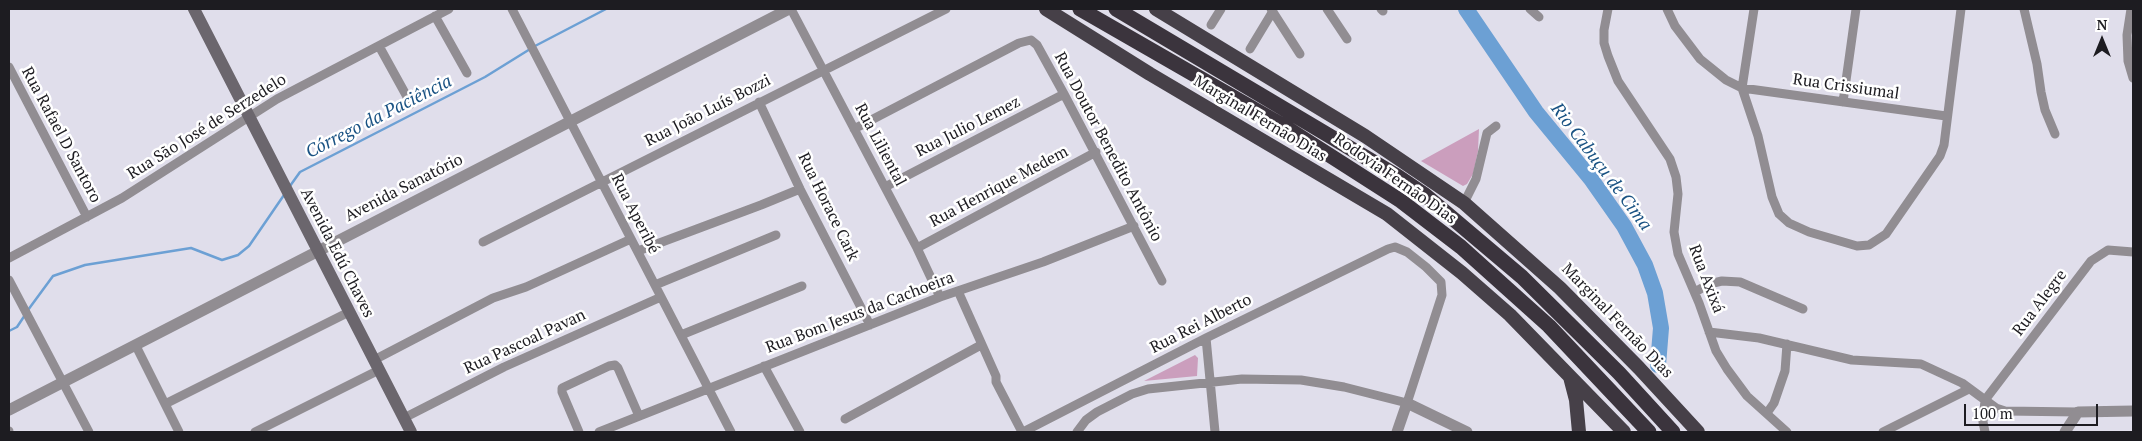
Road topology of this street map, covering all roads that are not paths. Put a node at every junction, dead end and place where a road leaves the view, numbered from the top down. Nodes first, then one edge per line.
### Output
1 (194, 9) edge
2 (449, 9) edge
3 (512, 9) edge
4 (790, 9) edge
5 (946, 9) edge
6 (1046, 9) edge
7 (1080, 9) edge
8 (1116, 9) edge
9 (1156, 9) edge
10 (1221, 9) edge
11 (1327, 9) edge
12 (1530, 9) edge
13 (1608, 9) edge
14 (1667, 9) edge
15 (1754, 9) edge
16 (1856, 9) edge
17 (1961, 9) edge
18 (2024, 9) edge
19 (2131, 9) edge
20 (1272, 10) edge
21 (435, 16) junction
22 (1539, 17) dead end
23 (1211, 25) dead end
24 (1347, 39) dead end
25 (379, 46) junction
26 (1250, 49) dead end
27 (1300, 54) dead end
28 (9, 67) edge
29 (823, 70) junction
30 (468, 73) dead end
31 (2133, 78) edge
32 (1742, 88) junction
33 (1064, 94) junction
34 (759, 102) junction
35 (1843, 102) junction
36 (411, 104) dead end
37 (249, 116) junction
38 (1946, 116) junction
39 (570, 120) junction
40 (1496, 126) dead end
41 (854, 129) junction
42 (2055, 134) dead end
43 (1096, 152) junction
44 (602, 181) junction
45 (885, 187) junction
46 (800, 188) junction
47 (1464, 203) junction
48 (87, 217) junction
49 (1134, 226) junction
50 (776, 236) dead end
51 (631, 239) junction
52 (483, 242) dead end
53 (917, 248) junction
54 (317, 251) junction
55 (638, 251) junction
56 (2133, 252) edge
57 (9, 258) edge
58 (9, 280) edge
59 (1162, 281) dead end
60 (655, 285) junction
61 (802, 286) dead end
62 (958, 291) junction
63 (1695, 292) junction
64 (661, 297) junction
65 (940, 297) junction
66 (1803, 310) dead end
67 (349, 312) junction
68 (870, 325) junction
69 (1709, 332) junction
70 (681, 335) junction
71 (1206, 338) junction
72 (1787, 344) junction
73 (981, 345) junction
74 (136, 346) junction
75 (377, 365) junction
76 (764, 366) junction
77 (1570, 376) junction
78 (63, 382) junction
79 (1210, 382) junction
80 (708, 388) junction
81 (1970, 389) junction
82 (1985, 400) junction
83 (1406, 403) junction
84 (165, 404) junction
85 (9, 410) edge
86 (2133, 411) edge
87 (2078, 412) junction
88 (1767, 413) junction
89 (639, 416) junction
90 (404, 418) junction
91 (845, 419) dead end
92 (613, 430) edge
93 (89, 432) edge
94 (179, 432) edge
95 (255, 432) edge
96 (411, 432) edge
97 (579, 432) edge
98 (599, 432) edge
99 (731, 432) edge
100 (800, 432) edge
101 (1022, 432) edge
102 (1077, 432) edge
103 (1215, 432) edge
104 (1397, 432) edge
105 (1467, 432) edge
106 (1579, 432) edge
107 (1624, 432) edge
108 (1649, 432) edge
109 (1672, 432) edge
110 (1698, 432) edge
111 (1787, 432) edge
112 (1883, 432) edge
113 (1985, 432) edge
114 (2065, 432) edge

1 - 37 main road, Avenida Edú Chaves
2 - 21 street, Rua São José de Serzedelo
3 - 39 street, Rua Aperibé
4 - 29 street, Rua Liliental
4 - 39 street, Avenida Sanatório
5 - 29 street, Rua João Luís Bozzi
6 - 77 highway, Marginal Fernão Dias
7 - 108 highway, Rodovia Fernão Dias
8 - 109 highway, Rodovia Fernão Dias
9 - 47 highway, Marginal Fernão Dias
10 - 23 street
11 - 24 street
12 - 22 street
13 - 63 street, Rua Axixá
14 - 32 street
15 - 32 street
16 - 35 street
17 - 38 street
18 - 42 street
19 - 31 street
20 - 26 street
20 - 27 street
21 - 25 street, Rua São José de Serzedelo
21 - 30 street
25 - 36 street
25 - 37 street, Rua São José de Serzedelo
28 - 48 street, Rua Rafael D Santoro
29 - 34 street, Rua João Luís Bozzi
29 - 41 street, Rua Liliental
32 - 35 street, Rua Crissiumal
32 - 38 street
33 - 41 street, Rua Doutor Benedito Antônio
33 - 43 street, Rua Doutor Benedito Antônio
33 - 45 street, Rua Julio Lemez
34 - 44 street, Rua João Luís Bozzi
34 - 46 street, Rua Horace Cark
35 - 38 street, Rua Crissiumal
37 - 48 street, Rua São José de Serzedelo
37 - 54 main road, Avenida Edú Chaves
39 - 44 street, Rua Aperibé
39 - 54 street, Avenida Sanatório
40 - 47 street
41 - 45 street, Rua Liliental
43 - 49 street, Rua Doutor Benedito Antônio
43 - 53 street, Rua Henrique Medem
44 - 51 street, Rua Aperibé
44 - 52 street, Rua João Luís Bozzi
45 - 53 street, Rua Liliental
46 - 55 street
46 - 68 street, Rua Horace Cark
47 - 110 highway, Marginal Fernão Dias
48 - 57 street, Rua São José de Serzedelo
49 - 59 street, Rua Doutor Benedito Antônio
49 - 62 street, Rua Bom Jesus da Cachoeira
50 - 60 street
51 - 55 street, Rua Aperibé
51 - 75 street
53 - 65 street, Rua Liliental
54 - 67 main road, Avenida Edú Chaves
54 - 74 street, Avenida Sanatório
55 - 60 street, Rua Aperibé
56 - 82 street, Rua Alegre
58 - 78 street
60 - 64 street, Rua Aperibé
61 - 70 street
62 - 65 street, Rua Bom Jesus da Cachoeira
62 - 73 street
63 - 66 street
63 - 69 street, Rua Axixá
64 - 70 street, Rua Aperibé
64 - 90 street, Rua Pascoal Pavan
65 - 68 street, Rua Bom Jesus da Cachoeira
67 - 75 main road, Avenida Edú Chaves
67 - 84 street
68 - 76 street, Rua Bom Jesus da Cachoeira
69 - 72 street
69 - 88 street, Rua Axixá
70 - 80 street, Rua Aperibé
71 - 79 street
71 - 83 street, Rua Rei Alberto
71 - 101 street, Rua Rei Alberto
72 - 81 street
72 - 88 street
73 - 91 street
73 - 101 street
74 - 78 street, Avenida Sanatório
74 - 84 street
75 - 90 main road, Avenida Edú Chaves
75 - 95 street
76 - 80 street, Rua Bom Jesus da Cachoeira
76 - 100 street
77 - 106 highway
77 - 107 highway, Marginal Fernão Dias
78 - 85 street, Avenida Sanatório
78 - 93 street
79 - 83 street
79 - 102 street
79 - 103 street
80 - 89 street, Rua Bom Jesus da Cachoeira
80 - 99 street, Rua Aperibé
81 - 82 street
81 - 112 street
82 - 87 street
82 - 113 street
83 - 104 street
83 - 105 street
84 - 94 street
86 - 87 street
87 - 114 street
88 - 111 street, Rua Axixá
89 - 92 street, Rua Bom Jesus da Cachoeira
89 - 97 street
90 - 96 main road, Avenida Edú Chaves
92 - 98 street, Rua Bom Jesus da Cachoeira

